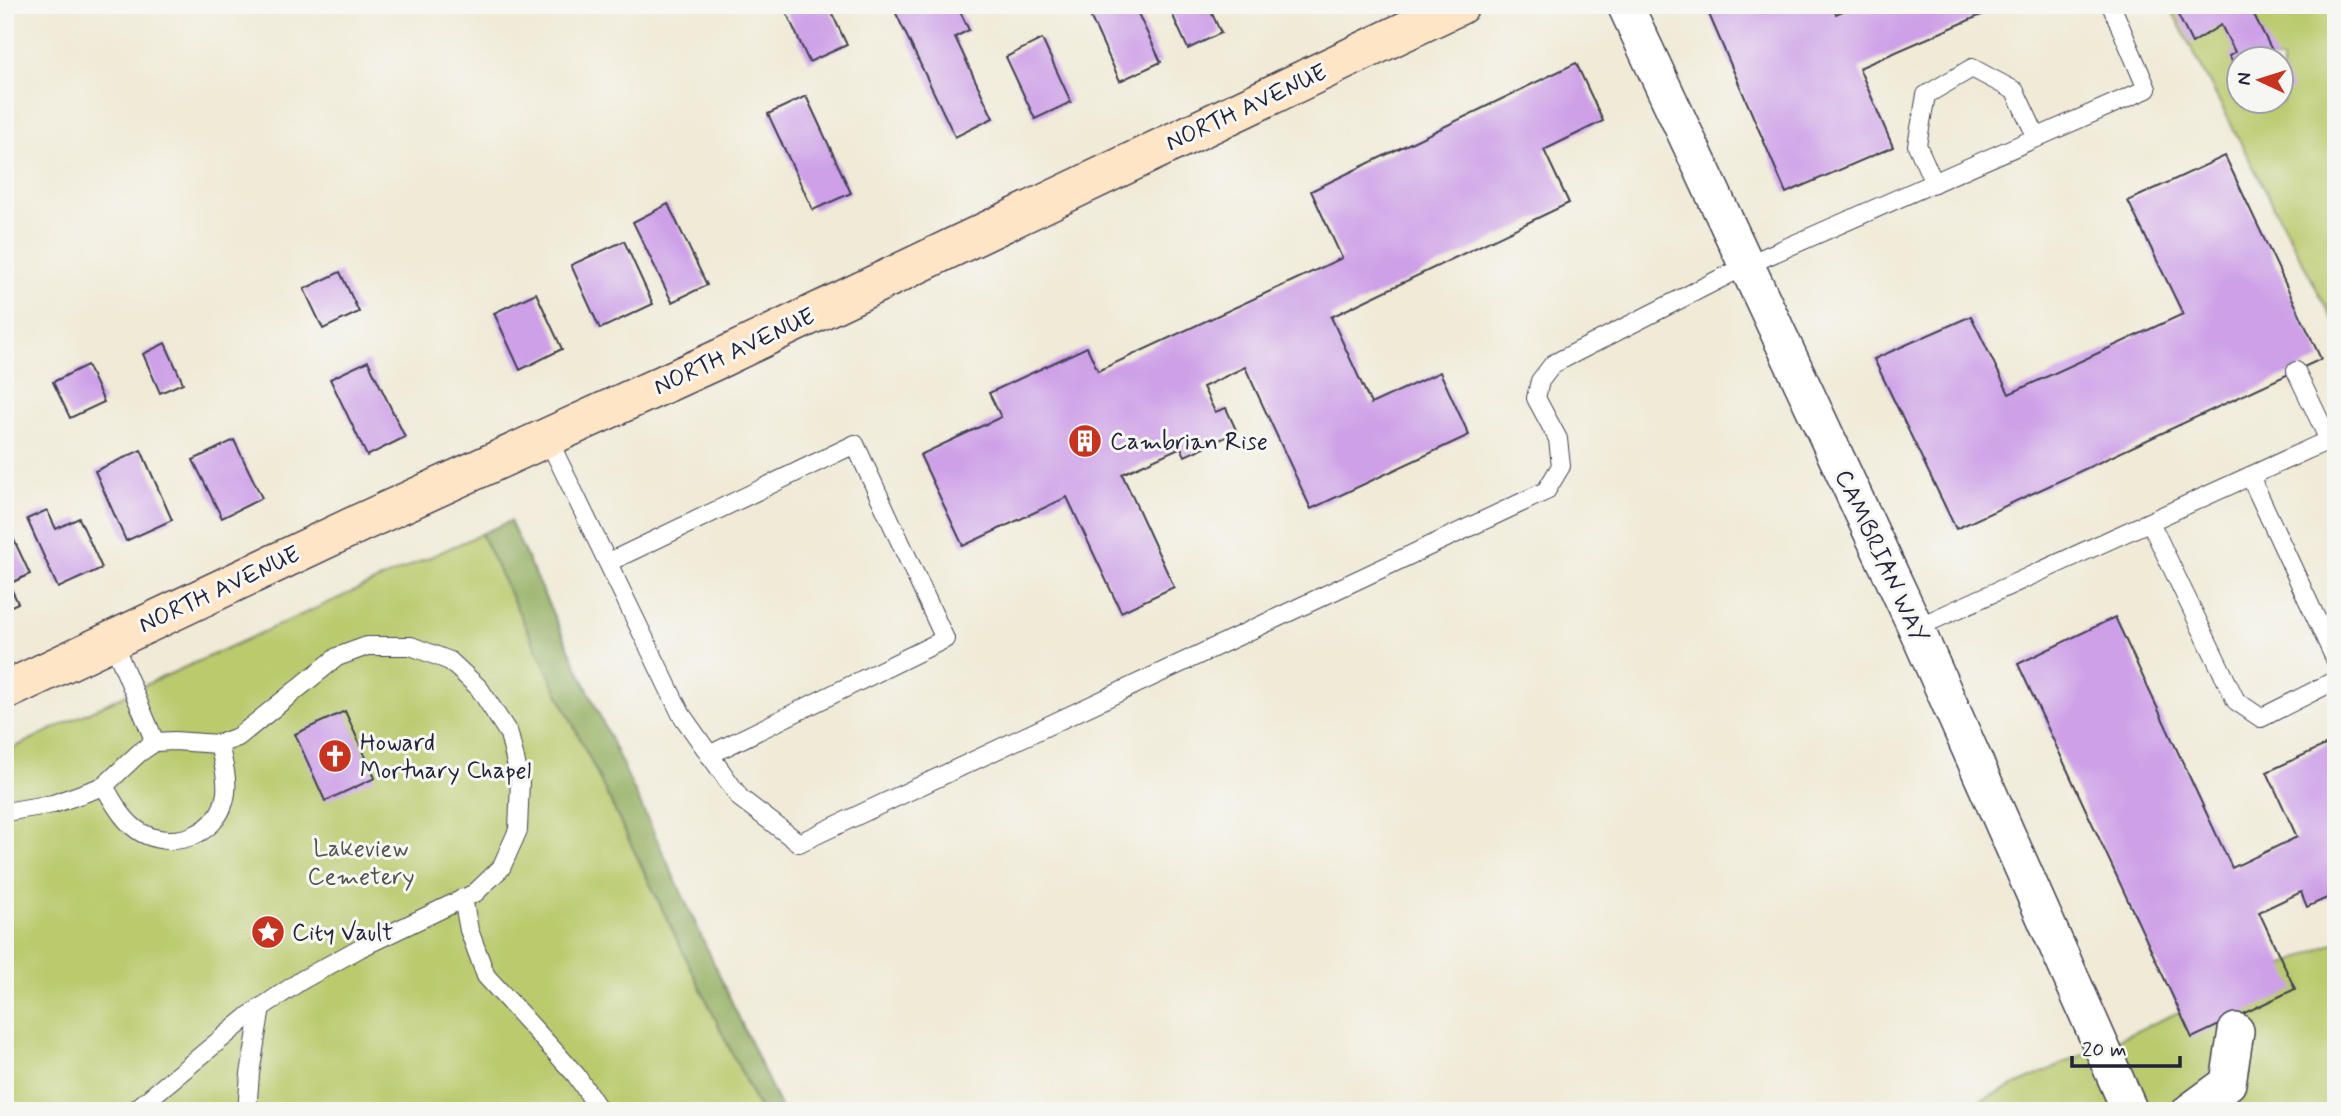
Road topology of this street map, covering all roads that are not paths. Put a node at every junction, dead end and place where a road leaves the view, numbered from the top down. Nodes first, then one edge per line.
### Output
1 (1460, 5) edge
2 (1625, 5) edge
3 (2110, 5) edge
4 (2038, 138) junction
5 (1934, 183) junction
6 (1747, 265) junction
7 (2296, 370) dead end
8 (547, 437) junction
9 (2332, 448) edge
10 (2250, 476) junction
11 (2150, 522) junction
12 (609, 562) junction
13 (1916, 628) junction
14 (112, 640) junction
15 (2336, 661) edge
16 (2336, 680) edge
17 (5, 691) edge
18 (155, 742) junction
19 (219, 744) junction
20 (709, 755) junction
21 (104, 786) junction
22 (5, 812) edge
23 (463, 898) junction
24 (261, 1007) junction
25 (2236, 1031) dead end
26 (134, 1111) edge
27 (247, 1111) edge
28 (600, 1111) edge
29 (2130, 1111) edge
30 (2189, 1111) edge

1 - 8 main road, NORTH AVENUE
2 - 6 street, CAMBRIAN WAY
3 - 4 lane
4 - 5 lane
4 - 5 lane
5 - 6 lane
6 - 13 street, CAMBRIAN WAY
6 - 20 lane
7 - 9 lane
8 - 12 lane
8 - 14 main road, NORTH AVENUE
9 - 10 lane
10 - 11 lane
10 - 15 lane
11 - 13 lane
11 - 16 lane
12 - 20 lane
12 - 20 lane
13 - 29 street, CAMBRIAN WAY
14 - 17 main road, NORTH AVENUE
14 - 18 lane
18 - 19 lane
18 - 21 lane
19 - 21 lane
19 - 23 lane
21 - 22 lane
23 - 24 lane
23 - 28 lane
24 - 26 lane
24 - 27 lane
25 - 30 street

